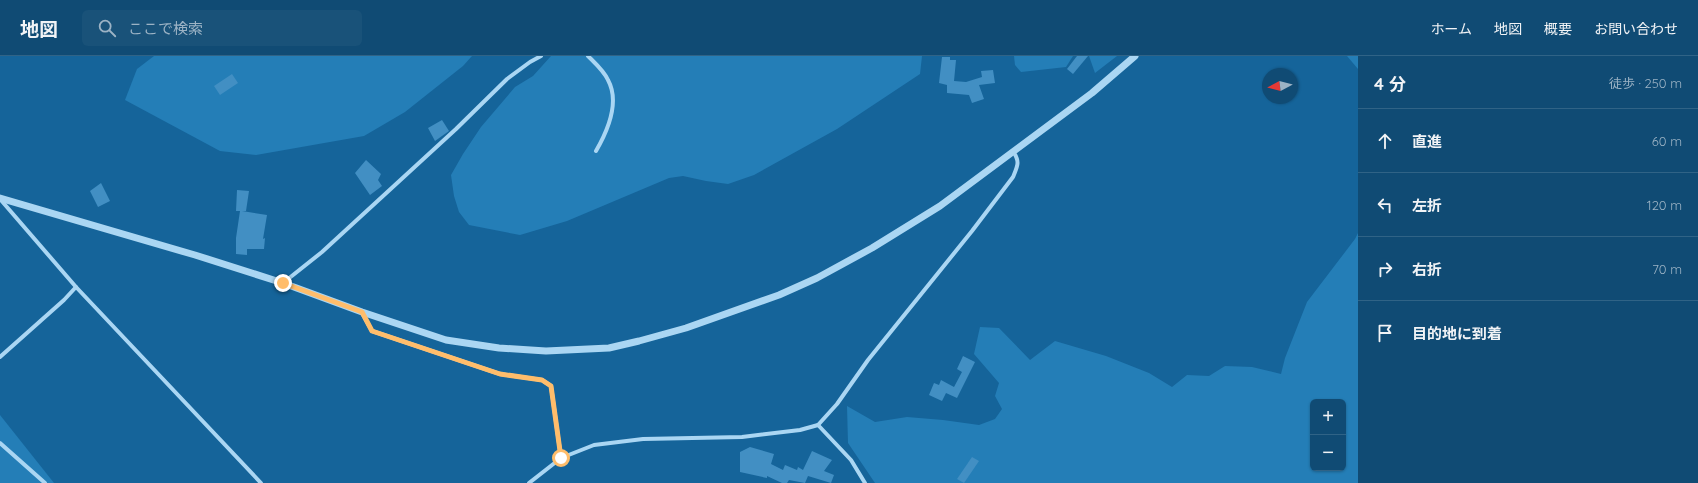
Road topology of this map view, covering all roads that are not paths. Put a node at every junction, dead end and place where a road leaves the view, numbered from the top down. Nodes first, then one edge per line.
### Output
1 (541, 56) edge
2 (588, 56) edge
3 (1136, 56) edge
4 (1012, 151) junction
5 (596, 152) dead end
6 (0, 198) edge
7 (283, 283) junction
8 (76, 287) junction
9 (362, 312) junction
10 (0, 357) edge
11 (818, 425) junction
12 (0, 443) edge
13 (561, 458) junction
14 (45, 483) edge
15 (261, 483) edge
16 (529, 483) edge
17 (865, 483) edge

1 - 7 street
2 - 5 street
3 - 4 street
4 - 9 street
4 - 11 street
6 - 7 street
6 - 8 street
7 - 9 street
8 - 10 street
8 - 15 street
9 - 13 street
11 - 13 street
11 - 17 street
12 - 14 street
13 - 16 street

